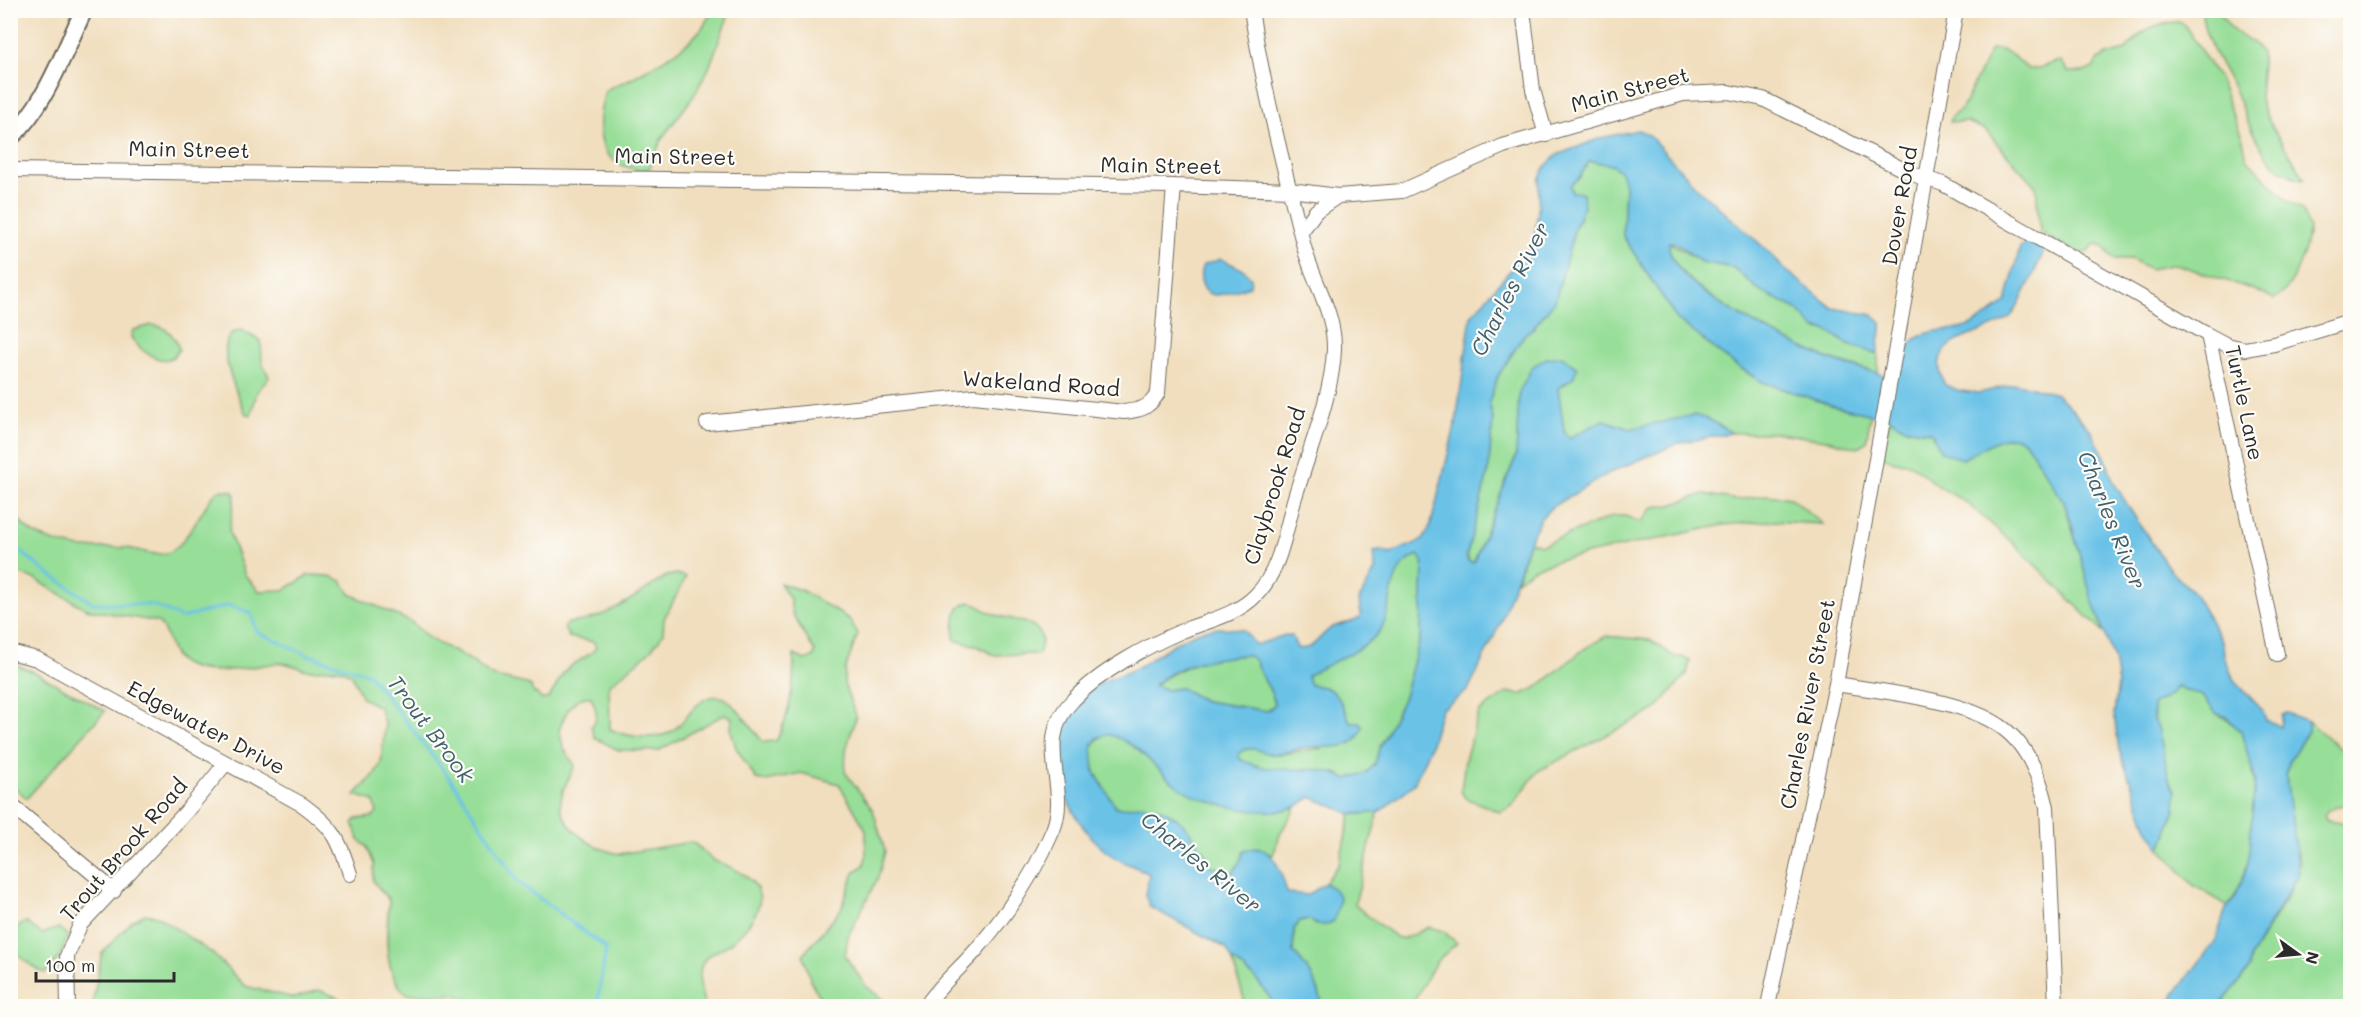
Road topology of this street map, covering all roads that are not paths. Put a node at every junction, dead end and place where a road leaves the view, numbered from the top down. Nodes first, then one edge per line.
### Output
1 (84, 10) edge
2 (1251, 10) edge
3 (1523, 10) edge
4 (1956, 10) edge
5 (1546, 135) junction
6 (10, 138) edge
7 (10, 170) edge
8 (1926, 178) junction
9 (1174, 186) junction
10 (1290, 190) junction
11 (1338, 196) junction
12 (1300, 231) junction
13 (2350, 321) edge
14 (2208, 335) junction
15 (1884, 408) joint
16 (707, 423) dead end
17 (10, 652) edge
18 (2277, 654) dead end
19 (1836, 684) junction
20 (226, 763) junction
21 (10, 804) edge
22 (350, 874) dead end
23 (114, 891) junction
24 (68, 1006) edge
25 (926, 1006) edge
26 (1768, 1006) edge
27 (2056, 1006) edge

1 - 6 main road
2 - 10 street, Claybrook Road
3 - 5 street
4 - 8 street, Dover Road
5 - 8 street, Main Street
5 - 11 street, Main Street
7 - 9 street, Main Street
8 - 14 street, Turtle Lane
8 - 15 street, Dover Road
9 - 10 street, Main Street
9 - 16 street, Wakeland Road
10 - 11 street, Main Street
10 - 12 street, Claybrook Road
11 - 12 street
12 - 25 street, Claybrook Road
13 - 14 street
14 - 18 street, Turtle Lane
15 - 19 street, Charles River Street
17 - 20 street, Edgewater Drive
19 - 26 street, Charles River Street
19 - 27 street
20 - 22 street, Edgewater Drive
20 - 23 street, Trout Brook Road
21 - 23 street
23 - 24 street, Trout Brook Road

